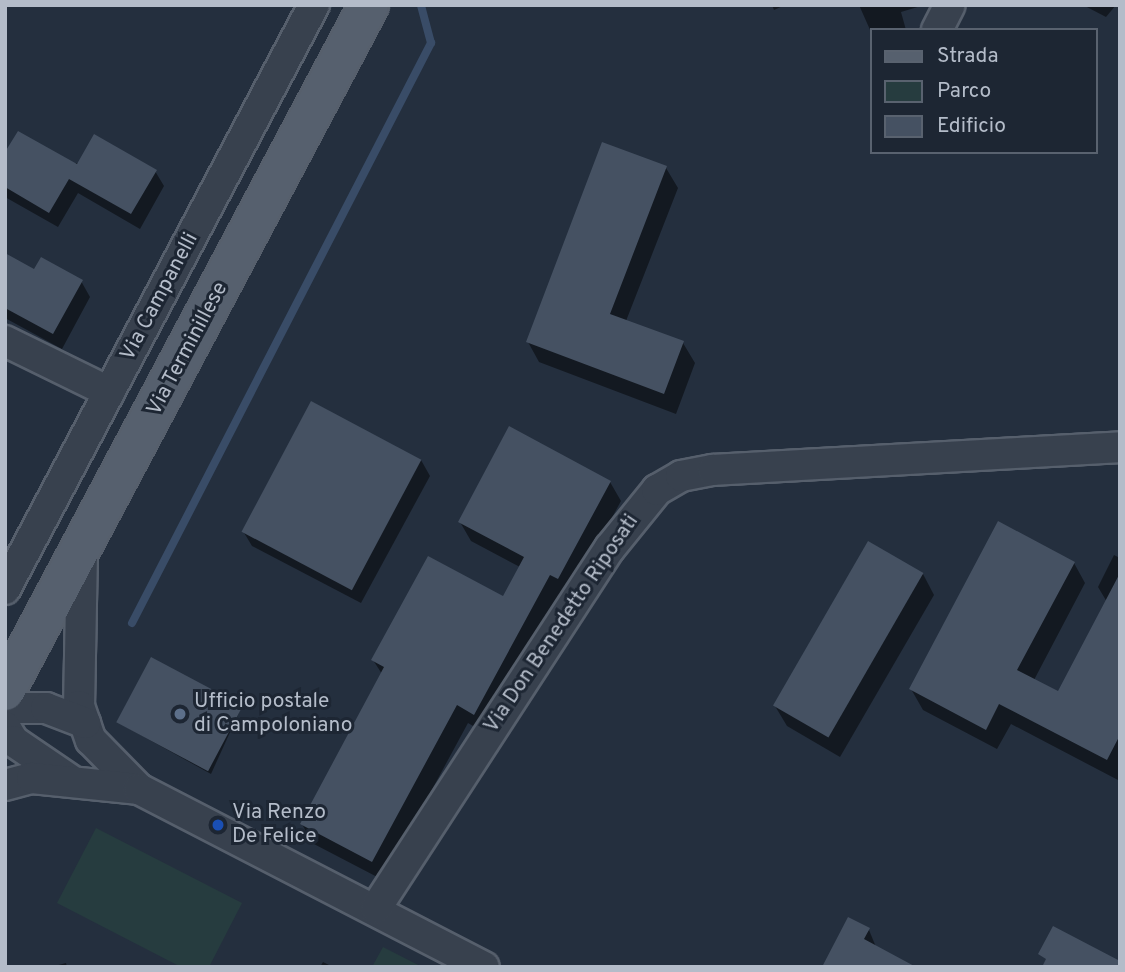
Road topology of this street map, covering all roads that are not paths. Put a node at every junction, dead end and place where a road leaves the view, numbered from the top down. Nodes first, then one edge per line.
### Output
1 (314, 5) edge
2 (369, 5) edge
3 (950, 5) edge
4 (938, 28) edge
5 (5, 341) edge
6 (109, 392) junction
7 (1120, 447) edge
8 (82, 551) junction
9 (5, 589) edge
10 (5, 691) edge
11 (5, 708) edge
12 (85, 723) junction
13 (5, 727) edge
14 (72, 781) junction
15 (5, 785) edge
16 (139, 789) junction
17 (376, 908) junction
18 (484, 967) edge

1 - 6 street, Via Campanelli
2 - 8 main road, Via Terminillese
3 - 4 street
5 - 6 street
6 - 9 street, Via Campanelli
7 - 17 street, Via Don Benedetto Riposati
8 - 10 main road, Via Terminillese
8 - 12 street
11 - 12 street
12 - 16 street
13 - 14 street
14 - 15 street
14 - 16 street
16 - 17 street
17 - 18 street

